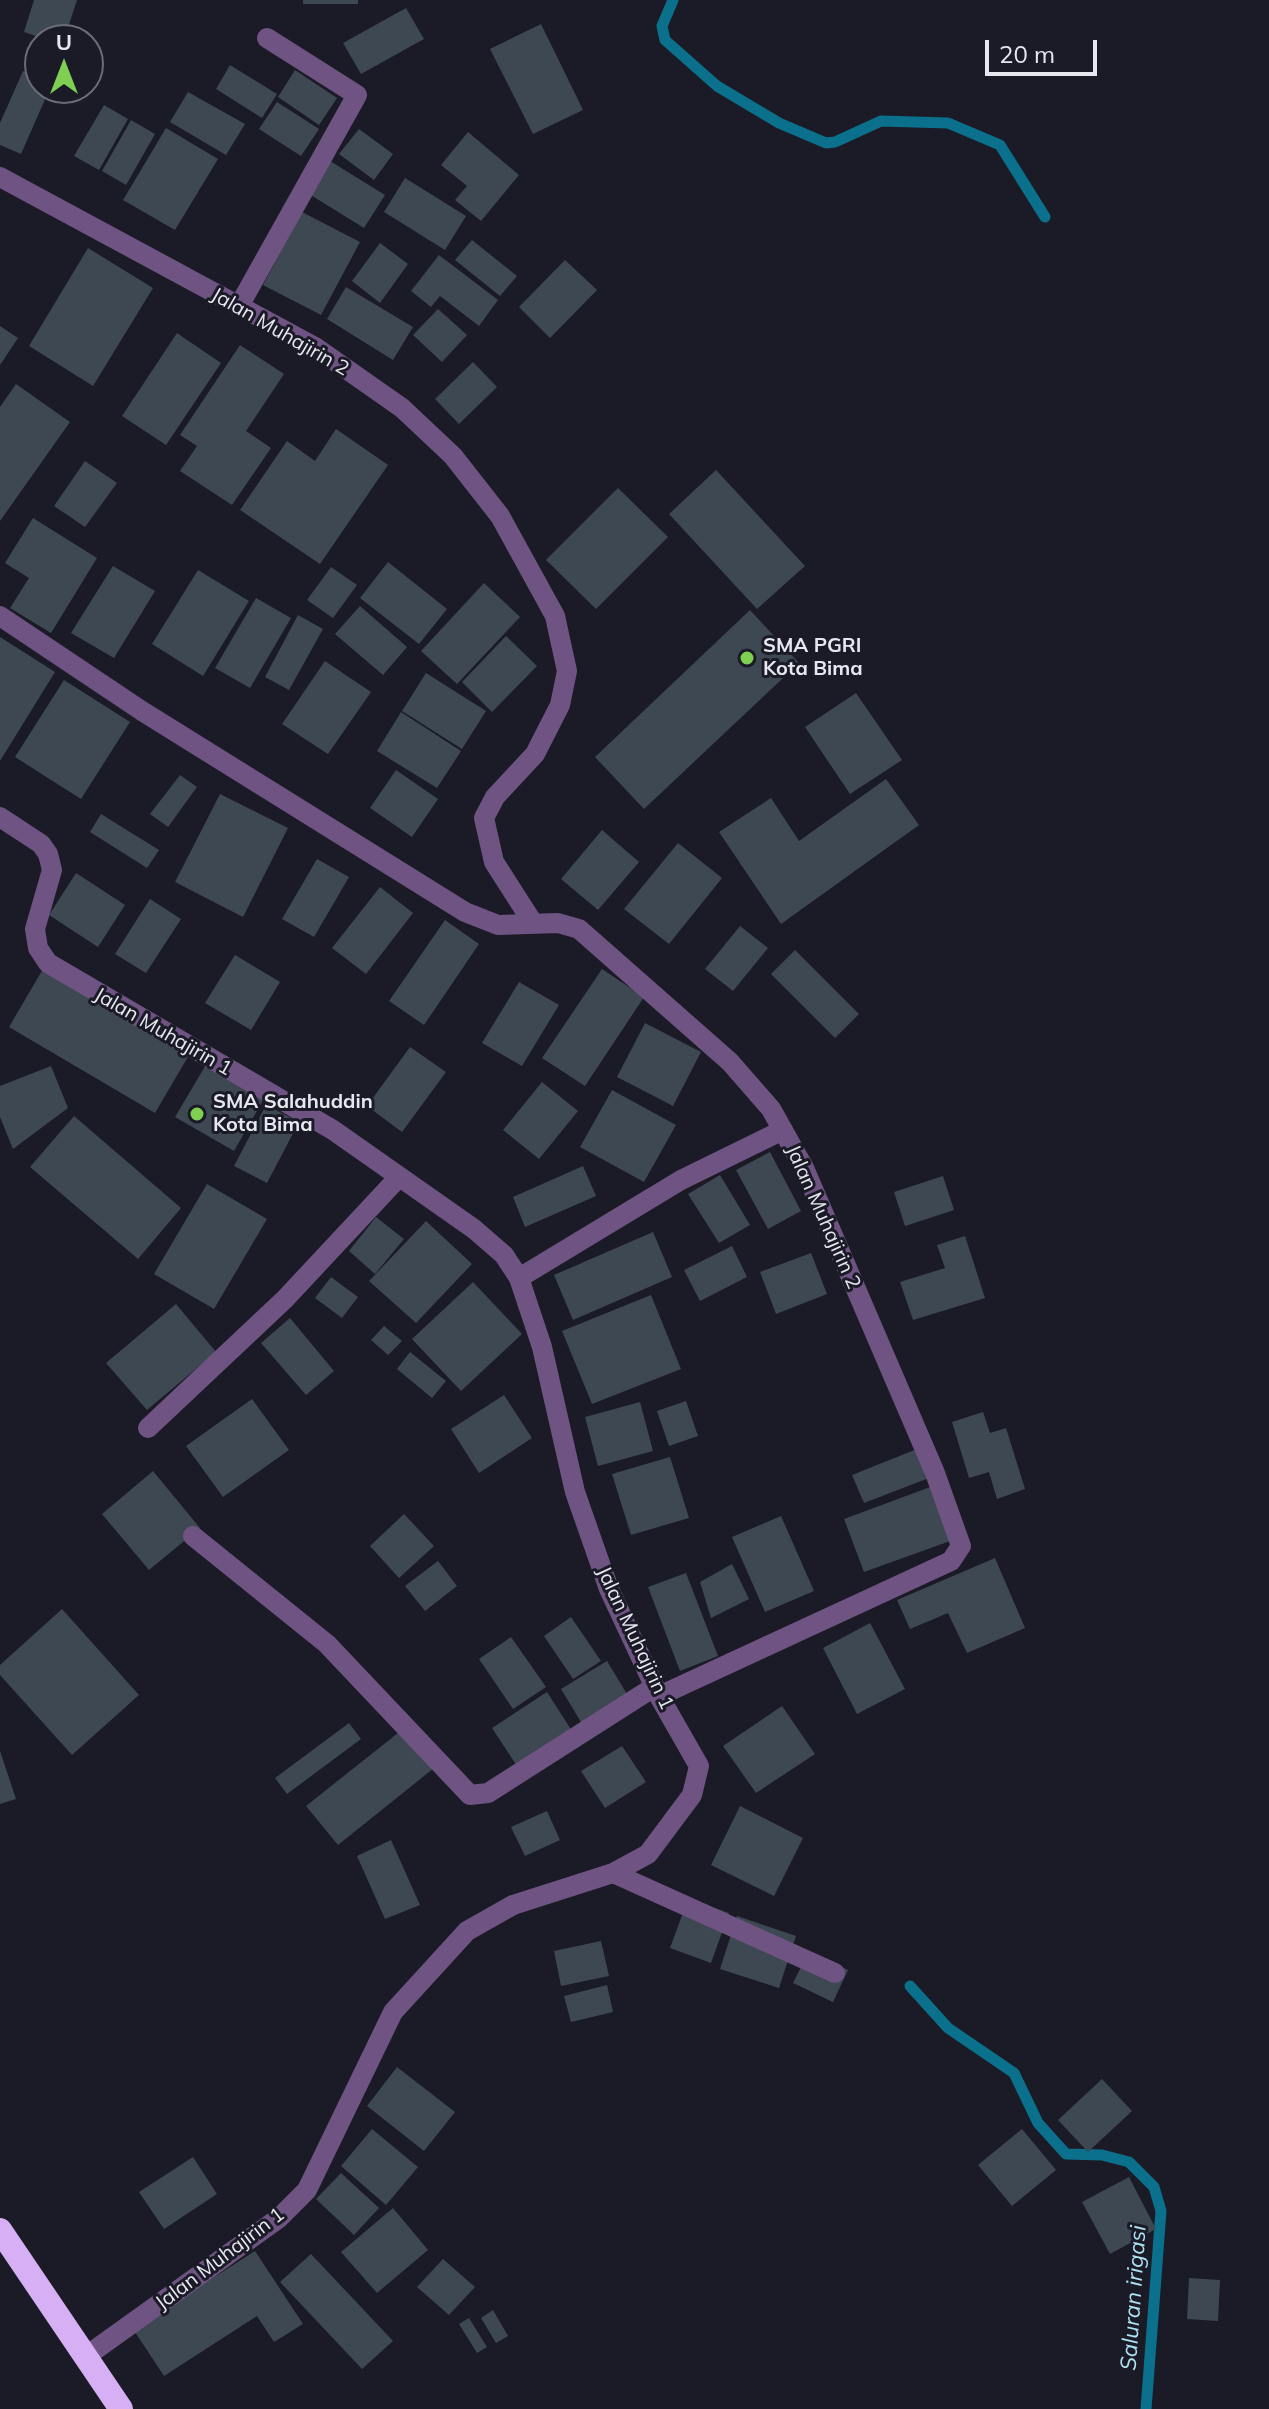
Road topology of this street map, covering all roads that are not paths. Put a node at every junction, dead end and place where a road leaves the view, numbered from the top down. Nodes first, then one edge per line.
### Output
1 (267, 38) dead end
2 (0, 177) edge
3 (239, 306) junction
4 (0, 616) edge
5 (0, 817) edge
6 (533, 923) junction
7 (783, 1130) junction
8 (399, 1177) junction
9 (519, 1278) junction
10 (148, 1428) dead end
11 (193, 1536) dead end
12 (657, 1691) junction
13 (613, 1873) junction
14 (835, 1973) dead end
15 (0, 2230) edge
16 (85, 2357) junction
17 (121, 2409) edge

1 - 3 street
2 - 3 street, Jalan Muhajirin 2
3 - 6 street, Jalan Muhajirin 2
4 - 6 street, Jalan Muhajirin 2
5 - 8 street, Jalan Muhajirin 1
6 - 7 street, Jalan Muhajirin 2
7 - 9 street
7 - 12 street, Jalan Muhajirin 2
8 - 9 street, Jalan Muhajirin 1
8 - 10 street
9 - 12 street, Jalan Muhajirin 1
11 - 12 street
12 - 13 street, Jalan Muhajirin 1
13 - 14 street
13 - 16 street, Jalan Muhajirin 1
15 - 16 highway
16 - 17 highway

